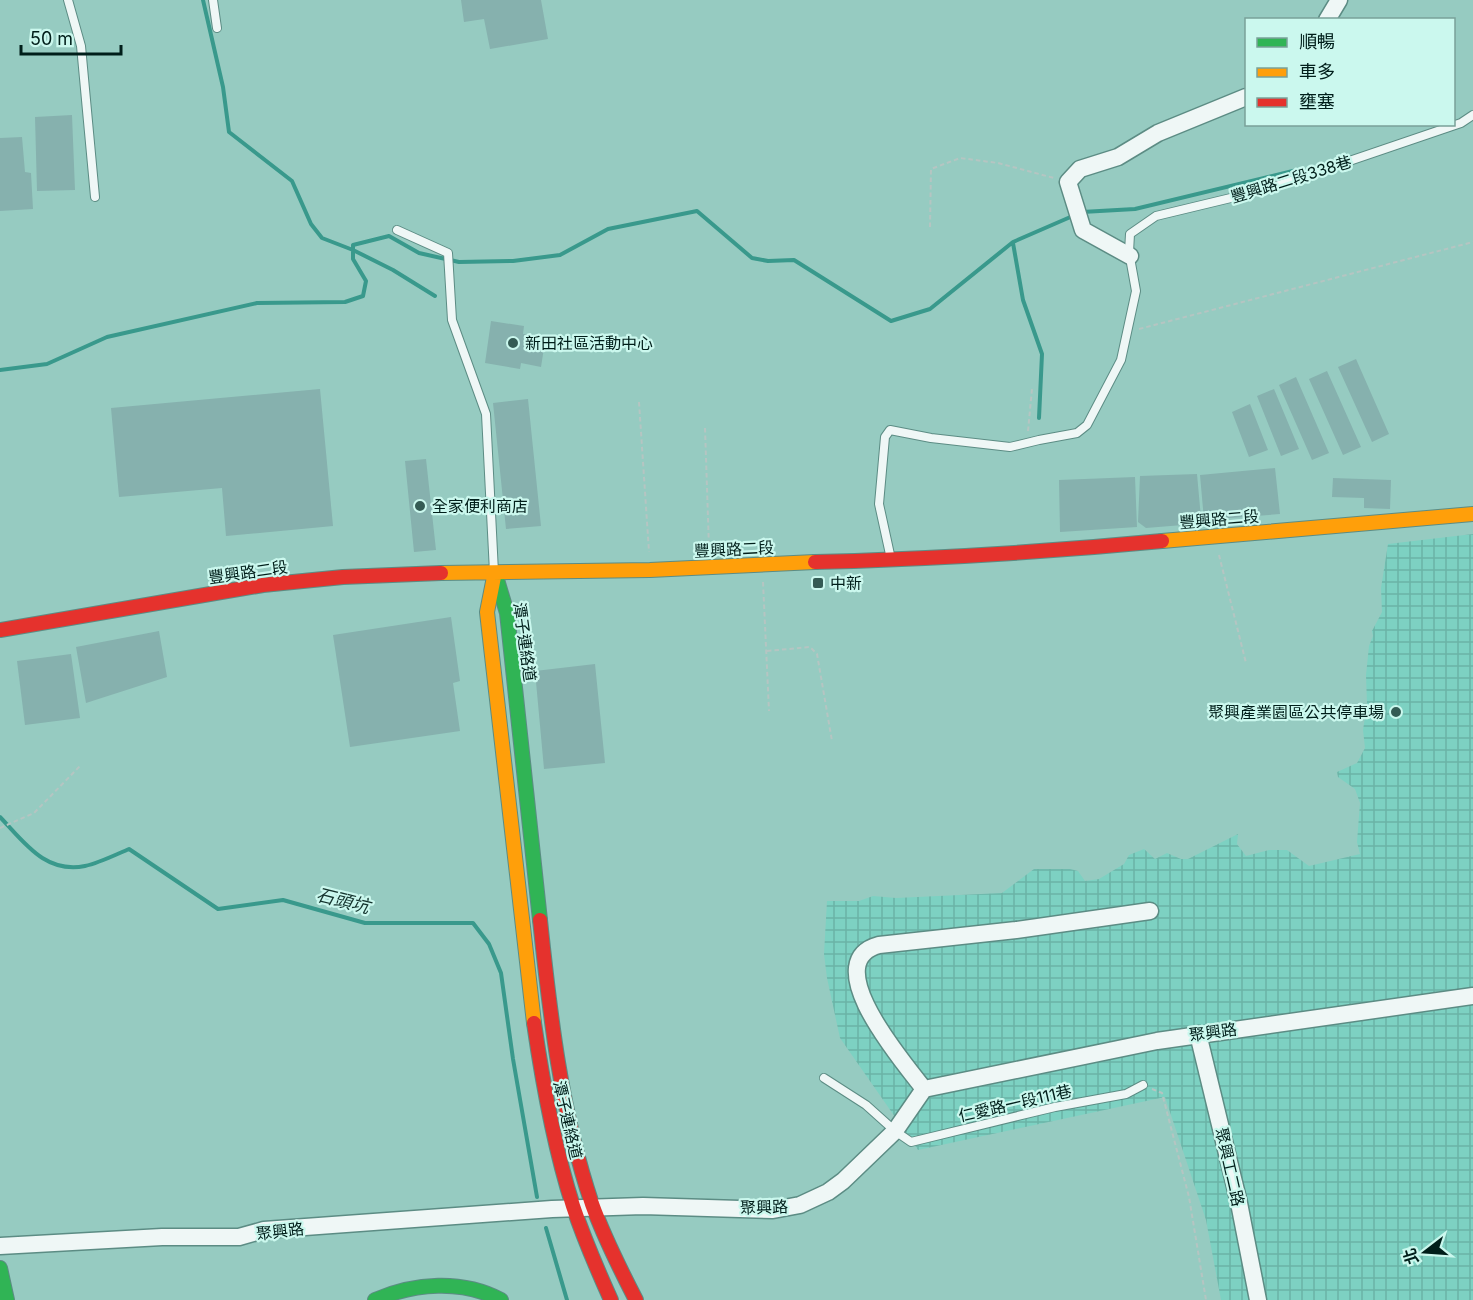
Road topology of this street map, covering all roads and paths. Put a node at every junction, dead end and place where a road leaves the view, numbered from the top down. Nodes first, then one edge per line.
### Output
1 (68, 0) edge
2 (213, 0) edge
3 (1339, 0) edge
4 (1328, 18) edge
5 (217, 28) dead end
6 (1245, 97) edge
7 (1473, 115) edge
8 (1455, 125) edge
9 (1452, 126) edge
10 (1068, 182) junction
11 (95, 197) dead end
12 (930, 227) dead end
13 (397, 230) dead end
14 (1473, 242) edge
15 (1130, 256) junction
16 (1127, 334) junction
17 (1032, 389) dead end
18 (639, 402) dead end
19 (705, 428) dead end
20 (1027, 443) junction
21 (1473, 514) edge
22 (1214, 536) junction
23 (891, 560) junction
24 (762, 563) junction
25 (710, 566) junction
26 (650, 570) junction
27 (495, 573) junction
28 (0, 630) edge
29 (766, 651) junction
30 (1246, 663) dead end
31 (769, 711) dead end
32 (832, 741) dead end
33 (81, 765) dead end
34 (0, 828) edge
35 (1150, 911) dead end
36 (1473, 996) edge
37 (1198, 1034) junction
38 (824, 1078) dead end
39 (1143, 1085) joint
40 (924, 1089) junction
41 (895, 1131) junction
42 (574, 1209) junction
43 (594, 1209) junction
44 (0, 1246) edge
45 (0, 1268) edge
46 (7, 1300) edge
47 (375, 1300) edge
48 (501, 1300) edge
49 (611, 1300) edge
50 (636, 1300) edge
51 (1206, 1300) edge
52 (1257, 1300) edge

1 - 11 lane
2 - 5 lane
3 - 4 street
6 - 10 street
7 - 8 lane, 豐興路二段338巷
9 - 15 lane, 豐興路二段338巷
10 - 12 path
10 - 15 street
13 - 27 lane
14 - 16 path
15 - 16 lane, 豐興路二段338巷
16 - 20 lane, 豐興路二段338巷
17 - 20 path
18 - 26 path
19 - 25 path
20 - 23 lane, 豐興路二段338巷
21 - 22 main road, 豐興路二段
22 - 23 main road, 豐興路二段
22 - 30 path
23 - 24 main road, 豐興路二段
24 - 25 main road, 豐興路二段
24 - 29 path
25 - 26 main road, 豐興路二段
26 - 27 main road, 豐興路二段
27 - 28 main road, 豐興路二段
27 - 42 main road, 潭子連絡道
27 - 43 main road, 潭子連絡道
29 - 31 path
29 - 32 path
33 - 34 path
35 - 40 street
36 - 37 street, 聚興路
37 - 40 street, 聚興路
37 - 52 street, 聚興工二路
38 - 41 lane
39 - 41 lane, 仁愛路一段111巷
39 - 51 path
40 - 41 street, 聚興路
41 - 43 street, 聚興路
42 - 43 street, 聚興路
42 - 44 street, 聚興路
42 - 49 main road, 潭子連絡道
43 - 50 main road, 潭子連絡道
45 - 46 main road
47 - 48 main road

